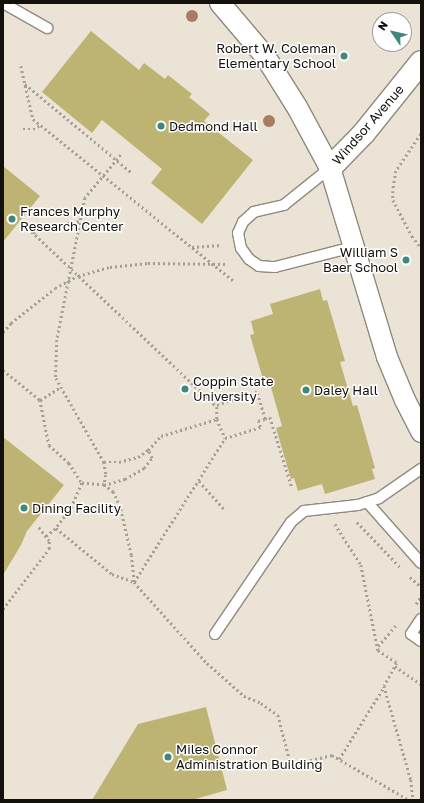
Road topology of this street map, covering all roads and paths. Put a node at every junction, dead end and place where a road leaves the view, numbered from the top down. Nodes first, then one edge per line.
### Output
1 (3, 3) edge
2 (220, 3) edge
3 (47, 28) dead end
4 (421, 62) edge
5 (21, 66) dead end
6 (25, 83) junction
7 (41, 125) junction
8 (23, 129) dead end
9 (421, 134) edge
10 (121, 155) dead end
11 (117, 160) junction
12 (330, 168) junction
13 (131, 172) dead end
14 (104, 176) junction
15 (80, 221) junction
16 (28, 228) dead end
17 (33, 233) junction
18 (222, 245) dead end
19 (192, 247) junction
20 (353, 247) junction
21 (421, 248) edge
22 (212, 263) junction
23 (228, 264) dead end
24 (70, 268) junction
25 (78, 276) junction
26 (68, 281) junction
27 (234, 281) dead end
28 (3, 332) edge
29 (3, 370) edge
30 (61, 388) junction
31 (40, 400) junction
32 (215, 406) junction
33 (216, 419) junction
34 (265, 419) junction
35 (421, 432) edge
36 (225, 438) junction
37 (148, 450) junction
38 (104, 462) junction
39 (421, 469) edge
40 (199, 481) junction
41 (82, 483) junction
42 (104, 485) junction
43 (292, 487) dead end
44 (367, 502) junction
45 (224, 509) dead end
46 (339, 519) dead end
47 (355, 520) dead end
48 (38, 527) dead end
49 (56, 528) junction
50 (46, 536) junction
51 (421, 563) edge
52 (134, 582) junction
53 (421, 588) edge
54 (3, 609) edge
55 (421, 618) edge
56 (215, 634) dead end
57 (421, 641) edge
58 (395, 666) junction
59 (421, 684) edge
60 (384, 686) junction
61 (339, 759) junction
62 (408, 800) edge
63 (413, 800) edge

1 - 3 lane
2 - 12 street
4 - 12 street, Windsor Avenue
5 - 6 path
6 - 7 path
6 - 11 path
7 - 8 path
7 - 14 path
9 - 21 path
10 - 11 path
11 - 13 path
11 - 14 path
12 - 20 street
12 - 20 lane
14 - 15 path
14 - 19 path
15 - 17 path
15 - 24 path
16 - 17 path
17 - 24 path
18 - 19 path
19 - 22 path
20 - 35 street
22 - 23 path
22 - 25 path
22 - 27 path
24 - 25 path
24 - 26 path
25 - 26 path
25 - 32 path
26 - 28 path
26 - 30 path
29 - 31 path
30 - 31 path
30 - 38 path
31 - 41 path
32 - 33 path
32 - 34 path
33 - 36 path
33 - 37 path
34 - 36 path
34 - 43 path
36 - 40 path
37 - 38 path
37 - 42 path
38 - 42 path
39 - 44 lane
40 - 45 path
40 - 52 path
41 - 42 path
41 - 49 path
42 - 52 path
44 - 51 lane
44 - 56 lane
46 - 58 path
47 - 53 path
48 - 50 path
49 - 50 path
49 - 52 path
50 - 54 path
52 - 61 path
55 - 57 lane
58 - 59 path
58 - 60 path
60 - 61 path
60 - 63 path
61 - 62 path

